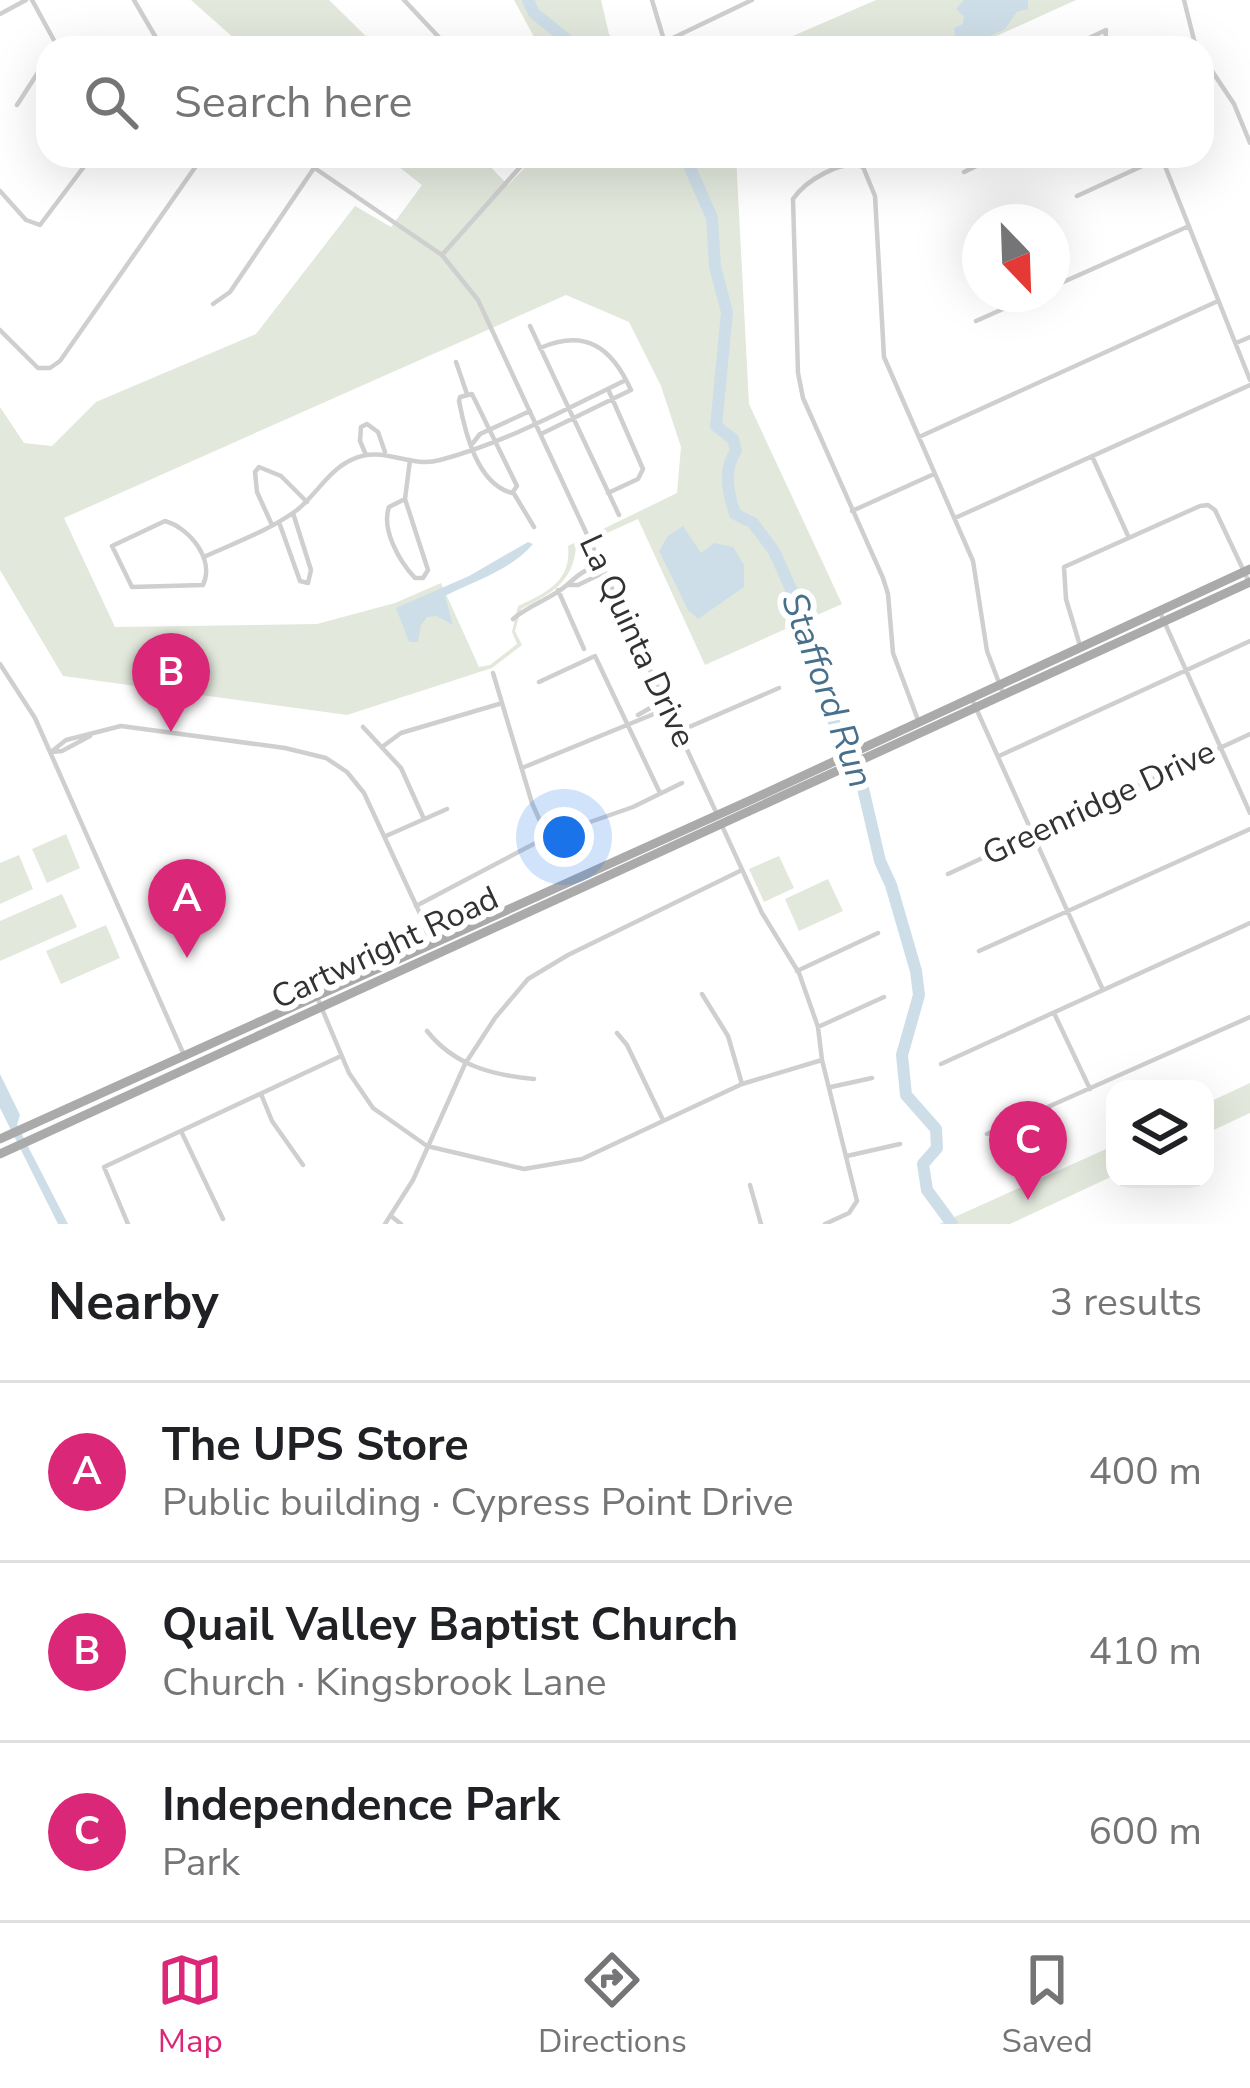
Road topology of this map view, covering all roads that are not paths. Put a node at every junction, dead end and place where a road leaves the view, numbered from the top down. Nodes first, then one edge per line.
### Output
1 (29, 0) edge
2 (134, 0) edge
3 (404, 0) edge
4 (652, 0) edge
5 (1184, 0) edge
6 (747, 1) edge
7 (414, 3) edge
8 (0, 14) edge
9 (51, 36) edge
10 (155, 36) edge
11 (440, 36) edge
12 (663, 36) edge
13 (673, 36) edge
14 (1193, 36) edge
15 (1214, 74) edge
16 (36, 76) edge
17 (17, 105) dead end
18 (1250, 143) edge
19 (83, 168) edge
20 (195, 168) edge
21 (314, 168) joint
22 (519, 168) edge
23 (841, 168) edge
24 (863, 168) edge
25 (972, 168) edge
26 (1138, 168) edge
27 (1166, 168) edge
28 (964, 172) dead end
29 (0, 190) edge
30 (1077, 196) dead end
31 (1189, 226) junction
32 (442, 255) junction
33 (1070, 279) edge
34 (1218, 301) junction
35 (213, 304) dead end
36 (996, 312) edge
37 (976, 321) dead end
38 (530, 326) dead end
39 (0, 330) edge
40 (1250, 337) edge
41 (1236, 343) junction
42 (540, 348) junction
43 (456, 362) dead end
44 (626, 380) junction
45 (1250, 382) edge
46 (608, 389) junction
47 (467, 394) junction
48 (613, 401) junction
49 (568, 408) junction
50 (530, 411) junction
51 (574, 419) junction
52 (536, 423) junction
53 (490, 430) junction
54 (541, 434) junction
55 (919, 437) junction
56 (496, 442) junction
57 (471, 447) junction
58 (385, 453) junction
59 (366, 455) junction
60 (1092, 456) junction
61 (410, 460) junction
62 (934, 474) junction
63 (512, 492) junction
64 (608, 493) junction
65 (406, 499) junction
66 (307, 502) junction
67 (852, 511) junction
68 (293, 513) junction
69 (619, 515) dead end
70 (954, 519) junction
71 (275, 524) junction
72 (534, 527) dead end
73 (1129, 538) junction
74 (206, 556) junction
75 (601, 563) junction
76 (605, 572) junction
77 (1248, 576) edge
78 (567, 585) junction
79 (558, 590) junction
80 (1159, 610) junction
81 (513, 619) dead end
82 (1164, 622) junction
83 (1250, 641) edge
84 (1079, 646) junction
85 (584, 649) dead end
86 (1085, 658) junction
87 (0, 664) edge
88 (1186, 670) junction
89 (493, 673) dead end
90 (539, 682) dead end
91 (998, 685) junction
92 (779, 688) dead end
93 (1004, 696) junction
94 (971, 697) junction
95 (664, 700) junction
96 (502, 704) junction
97 (668, 708) junction
98 (978, 708) junction
99 (626, 723) junction
100 (921, 726) junction
101 (363, 727) dead end
102 (679, 731) junction
103 (1250, 734) edge
104 (382, 747) junction
105 (1221, 747) junction
106 (51, 752) junction
107 (999, 756) junction
108 (522, 768) junction
109 (682, 783) dead end
110 (660, 794) junction
111 (447, 809) dead end
112 (1250, 813) edge
113 (424, 819) junction
114 (720, 820) junction
115 (1250, 829) edge
116 (1033, 832) junction
117 (386, 836) junction
118 (547, 836) junction
119 (742, 871) junction
120 (948, 874) dead end
121 (416, 906) junction
122 (1066, 912) junction
123 (1250, 923) edge
124 (878, 933) dead end
125 (434, 948) junction
126 (979, 951) dead end
127 (797, 971) junction
128 (1103, 990) junction
129 (702, 994) dead end
130 (884, 997) dead end
131 (319, 1002) junction
132 (1054, 1012) junction
133 (1250, 1017) edge
134 (818, 1027) junction
135 (427, 1030) dead end
136 (617, 1033) dead end
137 (341, 1056) junction
138 (822, 1060) junction
139 (187, 1062) junction
140 (465, 1064) junction
141 (941, 1064) dead end
142 (872, 1078) dead end
143 (534, 1079) dead end
144 (742, 1084) junction
145 (831, 1087) junction
146 (1090, 1089) junction
147 (261, 1094) junction
148 (663, 1120) junction
149 (181, 1131) junction
150 (987, 1133) dead end
151 (2, 1138) edge
152 (900, 1144) dead end
153 (428, 1146) junction
154 (5, 1151) edge
155 (847, 1156) junction
156 (303, 1165) dead end
157 (750, 1185) dead end
158 (391, 1216) junction
159 (224, 1219) dead end
160 (128, 1224) edge
161 (385, 1224) edge
162 (401, 1224) edge
163 (761, 1224) edge
164 (825, 1224) edge

1 - 8 street
1 - 9 street
2 - 10 street
3 - 7 street
4 - 12 street
5 - 14 street
6 - 13 street
7 - 11 street
15 - 18 street
16 - 17 street
19 - 29 street
20 - 39 street
21 - 32 street, La Quinta Drive
21 - 35 street
22 - 32 street
23 - 67 street
24 - 55 street
25 - 28 street
26 - 30 street
27 - 31 street
31 - 33 street
31 - 34 street
32 - 50 street, La Quinta Drive
34 - 41 street
34 - 55 street
36 - 37 street
38 - 42 street
40 - 41 street
41 - 45 street
42 - 44 street
42 - 49 street
43 - 47 street
44 - 46 street
44 - 48 street
45 - 60 street
46 - 48 street
46 - 49 street
47 - 53 street
47 - 57 street
48 - 51 street
48 - 64 street
49 - 51 street
49 - 52 street
50 - 52 street, La Quinta Drive
50 - 53 street
51 - 54 street
51 - 64 street
52 - 54 street, La Quinta Drive
52 - 56 street
53 - 56 street
53 - 57 street
54 - 75 street, La Quinta Drive
55 - 62 street
56 - 57 street
56 - 63 street
57 - 61 street
57 - 63 street
58 - 59 street
58 - 59 street
58 - 61 street
59 - 66 street
60 - 70 street
60 - 73 street
61 - 65 street
62 - 67 street
62 - 70 street
63 - 72 street
64 - 69 street
65 - 65 street
66 - 68 street
66 - 71 street
67 - 100 street
68 - 71 street
68 - 71 street
70 - 91 street
71 - 74 street
73 - 77 street
73 - 84 street
74 - 74 street
75 - 76 street, La Quinta Drive
75 - 78 street
76 - 78 street
76 - 95 street, La Quinta Drive
77 - 80 main road, Cartwright Road
77 - 82 main road, Cartwright Road
78 - 79 street
79 - 81 street
79 - 85 street
80 - 82 street
80 - 84 main road, Cartwright Road
82 - 86 main road, Cartwright Road
82 - 88 street
83 - 88 street
84 - 86 street
84 - 91 main road, Cartwright Road
86 - 93 main road, Cartwright Road
87 - 106 street
88 - 105 street
88 - 107 street
89 - 96 street
90 - 99 street
91 - 93 street
91 - 94 main road, Cartwright Road
92 - 102 street
93 - 98 main road, Cartwright Road
94 - 98 street
94 - 100 main road, Cartwright Road
95 - 97 street, La Quinta Drive
95 - 99 street
96 - 104 street
96 - 108 street
97 - 99 street
97 - 102 street, La Quinta Drive
98 - 100 main road, Cartwright Road
98 - 107 street
99 - 108 street
99 - 110 street
100 - 114 main road, Cartwright Road
101 - 104 street
102 - 114 street, La Quinta Drive
103 - 105 street, Greenridge Drive
104 - 113 street
105 - 112 street
105 - 116 street, Greenridge Drive
106 - 117 street
106 - 139 street
107 - 116 street
108 - 118 street
109 - 110 street
110 - 118 street
111 - 113 street
113 - 117 street
114 - 119 street, La Quinta Drive
114 - 125 main road, Cartwright Road
115 - 122 street
116 - 120 street, Greenridge Drive
116 - 122 street
117 - 121 street
118 - 121 street
119 - 127 street, La Quinta Drive
119 - 140 street
121 - 125 street
122 - 126 street
122 - 128 street
123 - 128 street
124 - 127 street
125 - 131 main road, Cartwright Road
127 - 134 street, La Quinta Drive
128 - 132 street
129 - 144 street
130 - 134 street
131 - 137 street
131 - 139 main road, Cartwright Road
132 - 141 street
132 - 146 street
133 - 146 street
134 - 138 street, La Quinta Drive
135 - 140 street
136 - 148 street
137 - 147 street
137 - 153 street
138 - 144 street
138 - 145 street, La Quinta Drive
139 - 151 main road, Cartwright Road
139 - 154 main road, Cartwright Road
140 - 143 street
140 - 153 street
142 - 145 street
144 - 148 street
145 - 155 street, La Quinta Drive
146 - 150 street
147 - 149 street
147 - 156 street
148 - 153 street
149 - 159 street
149 - 160 street
152 - 155 street
153 - 158 street
155 - 164 street, La Quinta Drive
157 - 163 street
158 - 161 street
158 - 162 street

